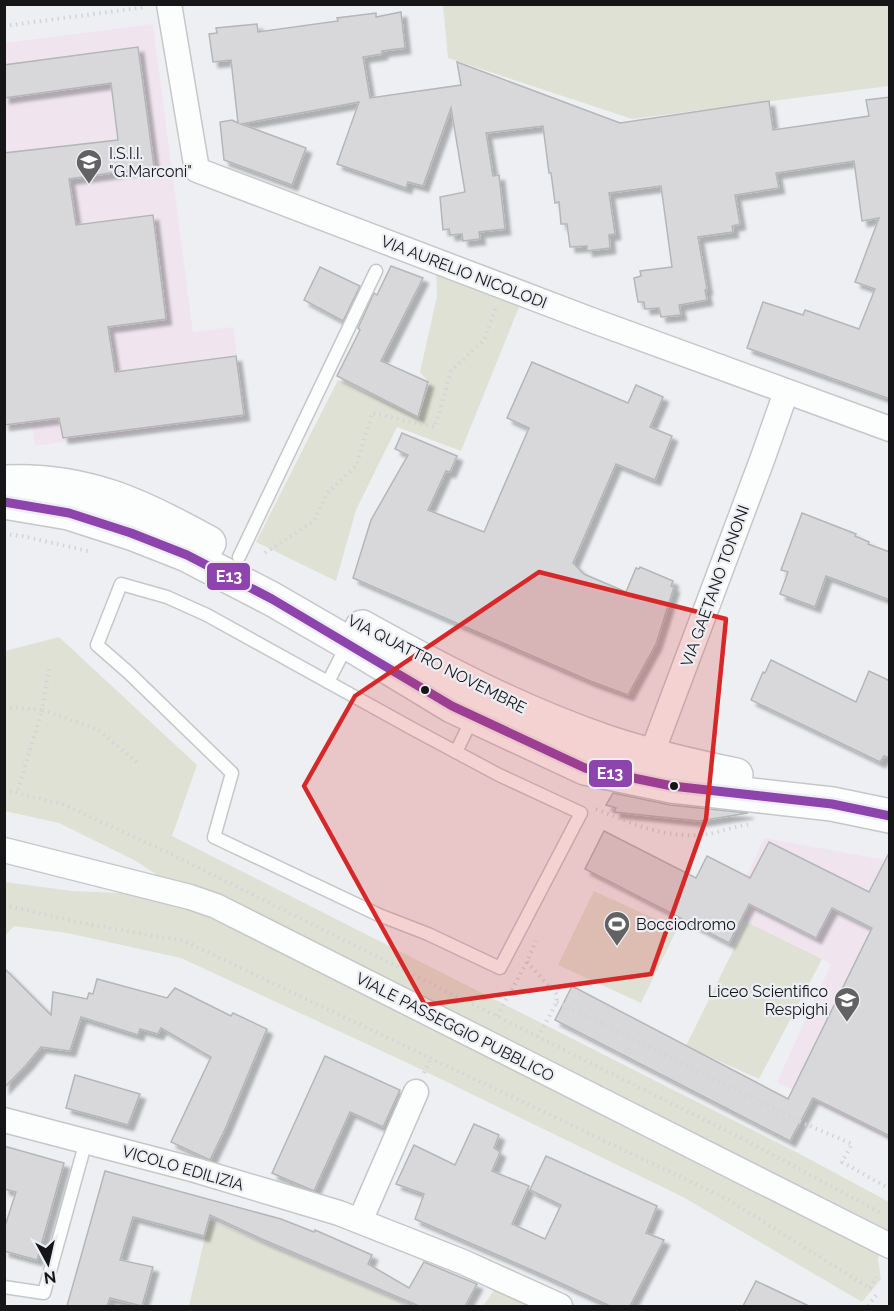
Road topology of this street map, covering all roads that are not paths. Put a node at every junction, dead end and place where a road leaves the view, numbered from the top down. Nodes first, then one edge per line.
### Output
1 (161, 5) edge
2 (376, 271) dead end
3 (786, 392) junction
4 (890, 429) edge
5 (4, 482) edge
6 (4, 502) edge
7 (69, 513) junction
8 (252, 555) junction
9 (286, 584) junction
10 (348, 643) junction
11 (328, 682) junction
12 (474, 716) junction
13 (588, 735) junction
14 (456, 752) junction
15 (647, 767) junction
16 (890, 799) edge
17 (890, 816) edge
18 (4, 850) edge
19 (416, 1092) dead end
20 (4, 1120) edge
21 (86, 1141) junction
22 (360, 1221) junction
23 (890, 1246) edge
24 (4, 1287) edge
25 (560, 1306) edge

1 - 3 street, VIA AURELIO NICOLODI
2 - 8 lane
3 - 4 street, VIA AURELIO NICOLODI
3 - 15 street, VIA GAETANO TONONI
5 - 8 main road, VIA QUATTRO NOVEMBRE
6 - 7 main road, VIA QUATTRO NOVEMBRE
7 - 8 main road
7 - 10 main road, VIA QUATTRO NOVEMBRE
8 - 9 main road, VIA QUATTRO NOVEMBRE
9 - 10 main road
9 - 13 main road, VIA QUATTRO NOVEMBRE
10 - 11 lane
10 - 12 main road, VIA QUATTRO NOVEMBRE
11 - 14 lane
11 - 14 lane
12 - 13 main road
12 - 14 lane
12 - 15 main road, VIA QUATTRO NOVEMBRE
13 - 15 main road, VIA QUATTRO NOVEMBRE
15 - 16 main road, VIA QUATTRO NOVEMBRE
15 - 17 main road, VIA QUATTRO NOVEMBRE
18 - 23 street, VIALE PASSEGGIO PUBBLICO
19 - 22 street
20 - 21 street, VICOLO EDILIZIA
21 - 22 street, VICOLO EDILIZIA
21 - 24 lane
22 - 25 street, VICOLO EDILIZIA

